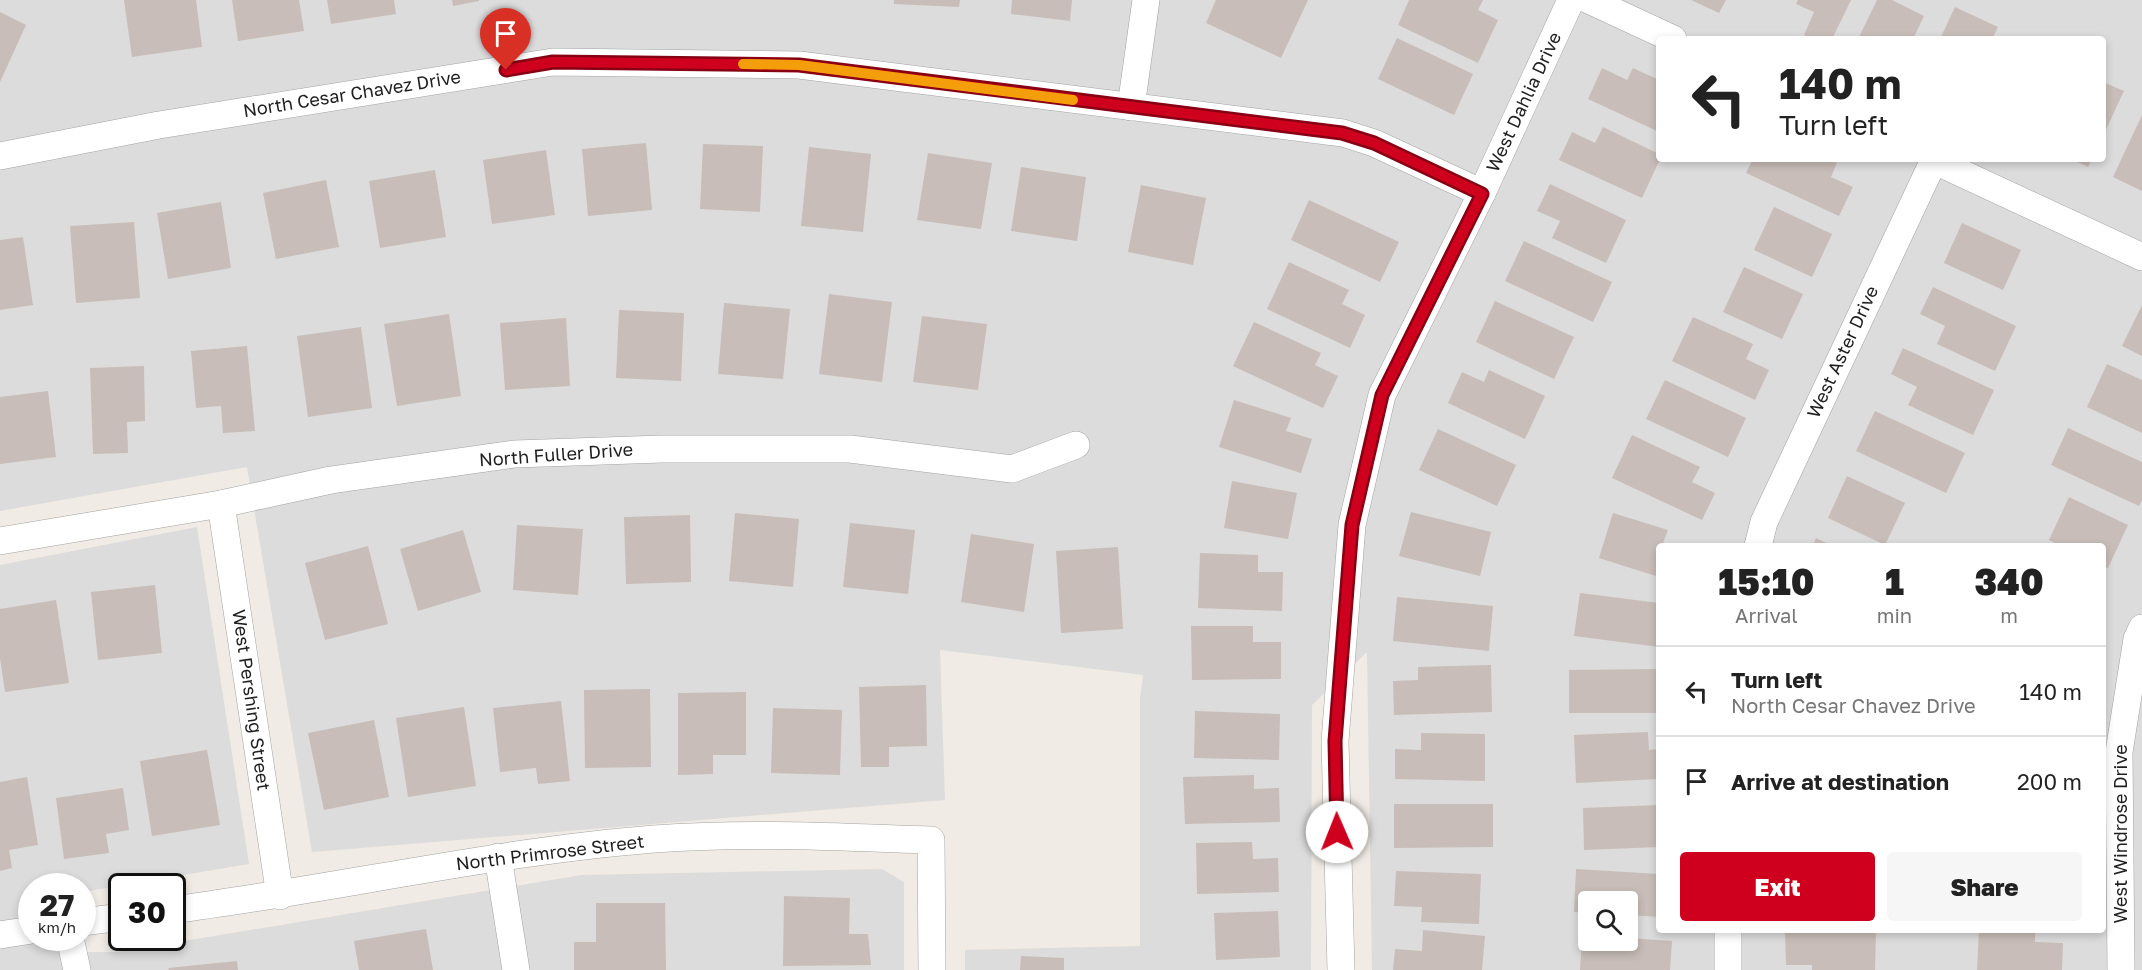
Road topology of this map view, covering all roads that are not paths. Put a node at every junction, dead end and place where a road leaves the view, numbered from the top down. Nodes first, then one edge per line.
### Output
1 (1146, 0) edge
2 (1571, 0) edge
3 (1589, 0) edge
4 (1667, 36) edge
5 (1131, 107) junction
6 (0, 156) edge
7 (1931, 162) edge
8 (1936, 162) edge
9 (1482, 194) junction
10 (2142, 257) edge
11 (1076, 445) dead end
12 (221, 504) junction
13 (0, 541) edge
14 (1759, 543) edge
15 (2142, 628) edge
16 (498, 857) junction
17 (280, 896) junction
18 (186, 908) edge
19 (18, 932) edge
20 (1728, 933) edge
21 (0, 935) edge
22 (73, 951) edge
23 (77, 970) edge
24 (516, 970) edge
25 (932, 970) edge
26 (1341, 970) edge
27 (1728, 970) edge
28 (2121, 970) edge

1 - 5 street
2 - 9 street, West Dahlia Drive
3 - 4 street
5 - 6 street, North Cesar Chavez Drive
5 - 9 street, North Cesar Chavez Drive
7 - 14 street, West Aster Drive
8 - 10 street
9 - 26 street, West Dahlia Drive
11 - 12 street, North Fuller Drive
12 - 13 street, North Fuller Drive
12 - 17 street, West Pershing Street
15 - 28 street, West Windrose Drive
16 - 17 street, North Primrose Street
16 - 24 street
16 - 25 street, North Primrose Street
17 - 18 street, North Primrose Street
19 - 21 street
20 - 27 street
22 - 23 street

